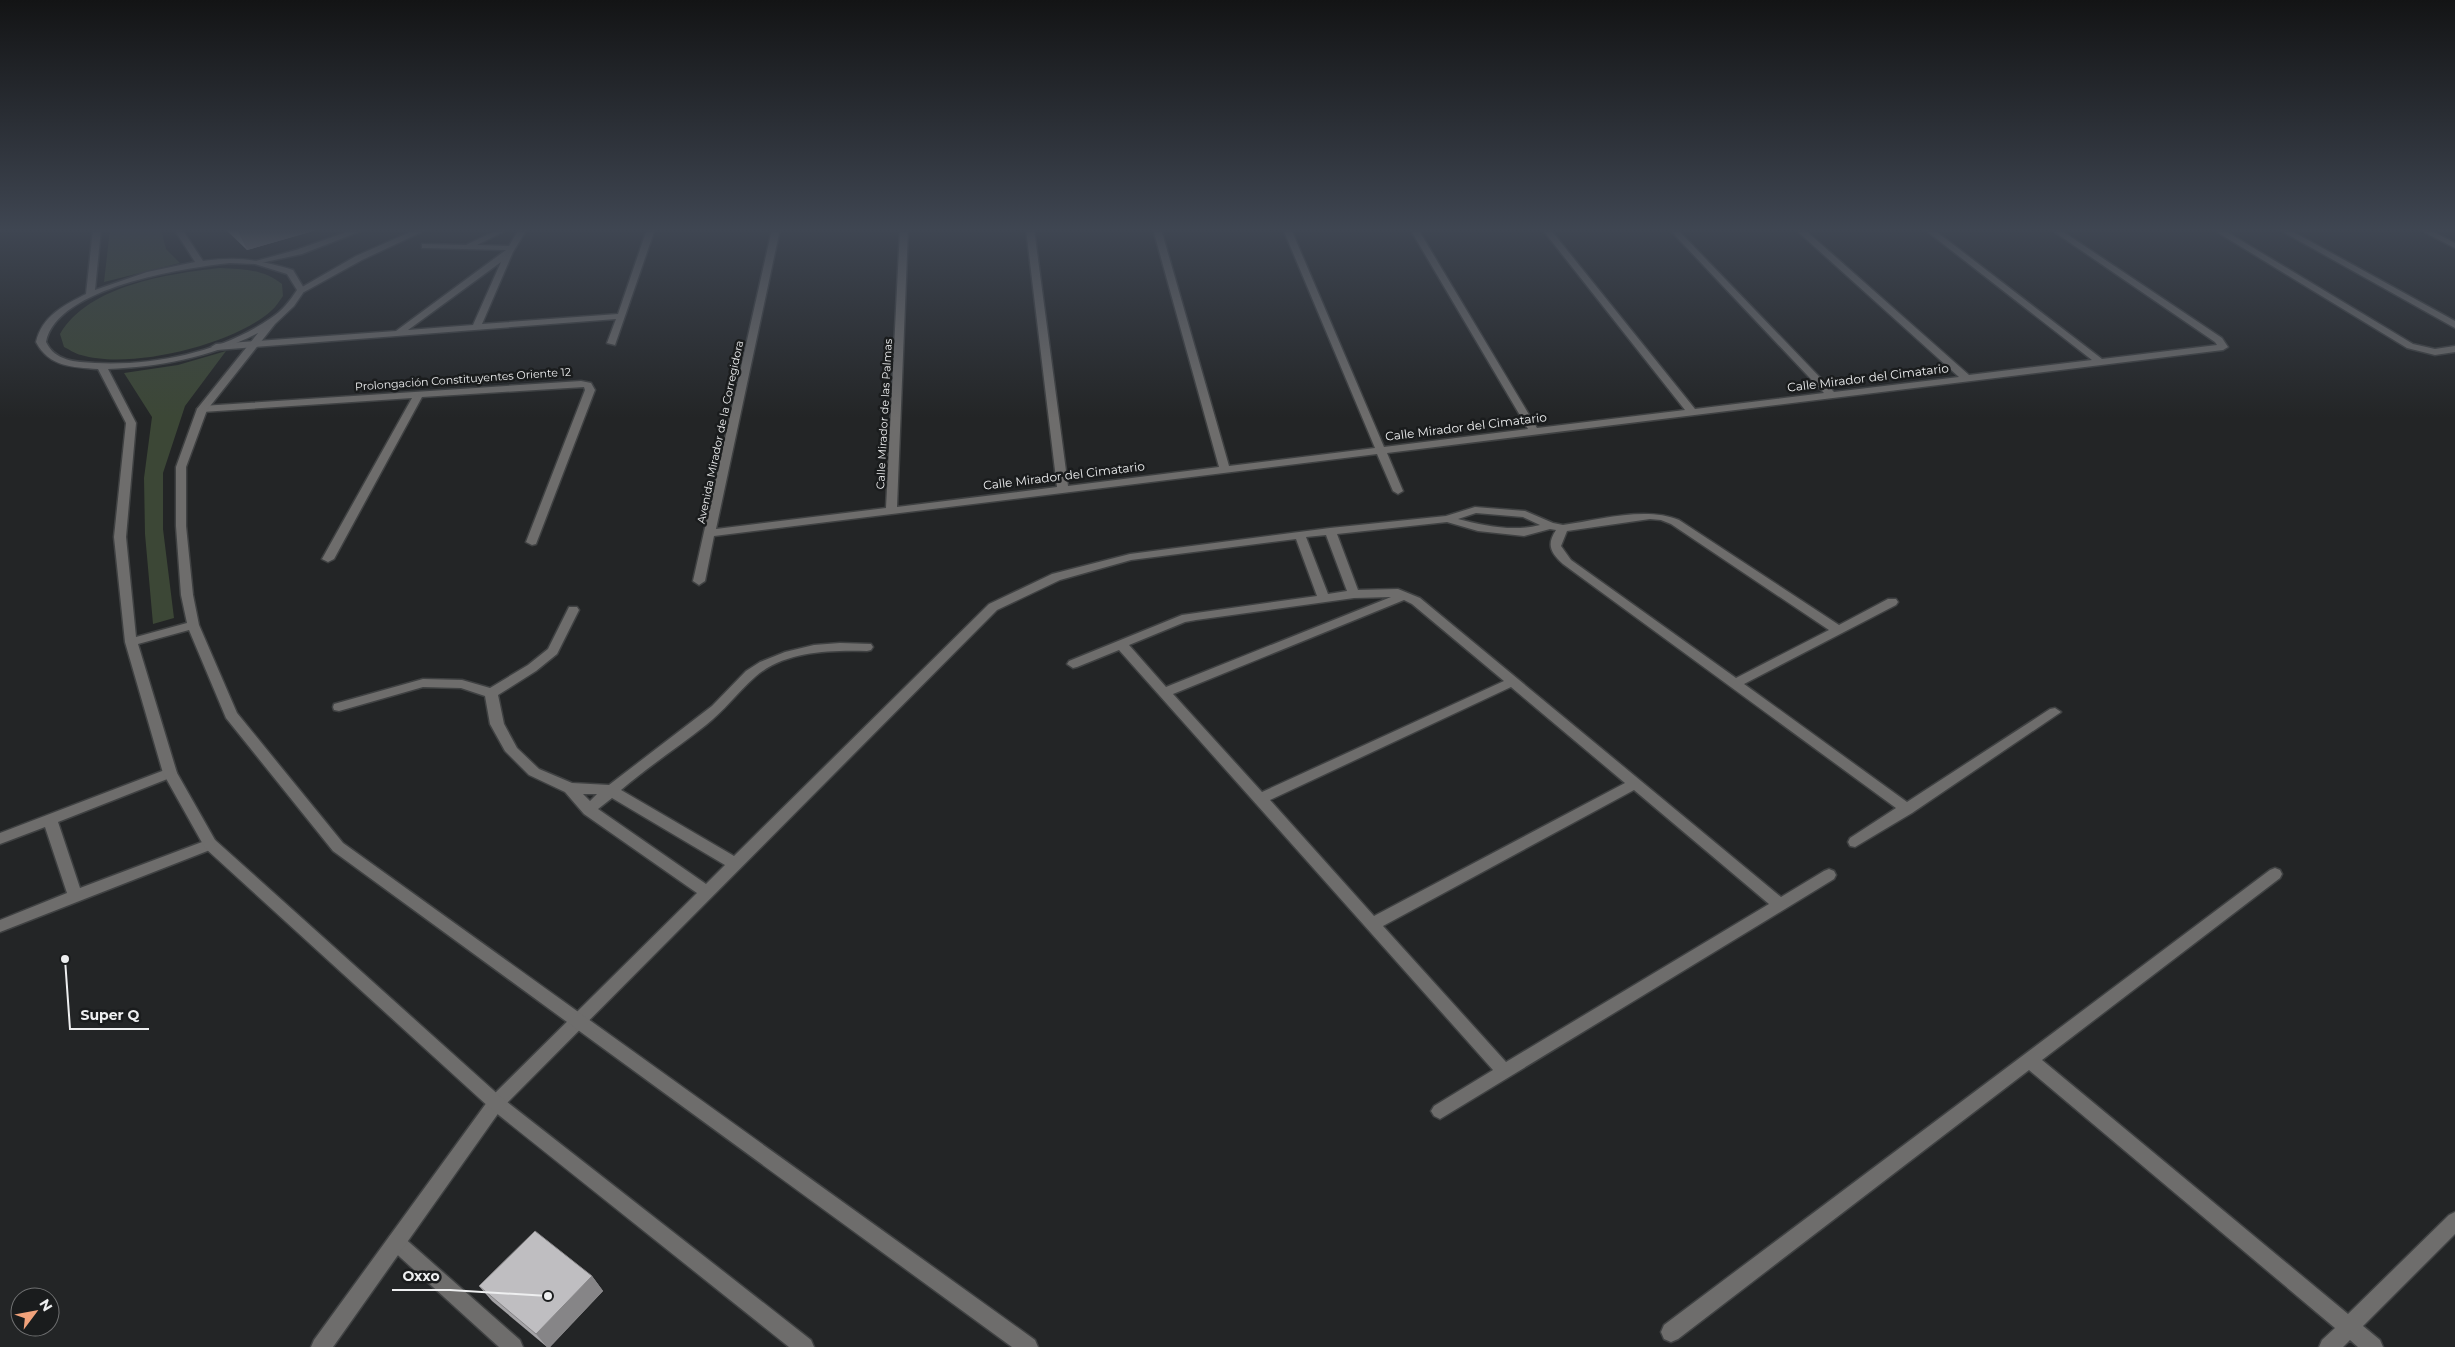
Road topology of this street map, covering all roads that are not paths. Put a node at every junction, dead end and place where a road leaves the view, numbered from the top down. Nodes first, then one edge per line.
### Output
1 (96, 292) edge
2 (300, 292) edge
3 (454, 292) edge
4 (492, 292) edge
5 (629, 292) edge
6 (763, 292) edge
7 (901, 292) edge
8 (1038, 292) edge
9 (1175, 292) edge
10 (1313, 292) edge
11 (1451, 292) edge
12 (1596, 292) edge
13 (1733, 292) edge
14 (1870, 292) edge
15 (2009, 292) edge
16 (2147, 292) edge
17 (2320, 292) edge
18 (2394, 292) edge
19 (90, 294) joint
20 (621, 316) junction
21 (271, 323) junction
22 (2455, 326) edge
23 (476, 328) junction
24 (398, 333) junction
25 (612, 343) dead end
26 (254, 344) junction
27 (216, 347) junction
28 (2455, 349) edge
29 (2101, 363) junction
30 (102, 367) junction
31 (1968, 379) junction
32 (418, 396) junction
33 (1832, 396) junction
34 (202, 409) junction
35 (1691, 411) junction
36 (1534, 431) junction
37 (1380, 450) junction
38 (1224, 469) junction
39 (1063, 489) junction
40 (1398, 491) dead end
41 (891, 510) junction
42 (1447, 519) junction
43 (1550, 526) junction
44 (1564, 528) junction
45 (1330, 531) junction
46 (711, 533) junction
47 (1300, 535) junction
48 (532, 542) dead end
49 (328, 559) dead end
50 (698, 581) dead end
51 (1354, 594) junction
52 (1406, 595) junction
53 (1323, 597) junction
54 (1892, 602) dead end
55 (573, 610) dead end
56 (193, 625) junction
57 (1838, 630) junction
58 (131, 642) junction
59 (1121, 644) junction
60 (867, 647) dead end
61 (1073, 664) dead end
62 (1514, 682) junction
63 (1734, 684) junction
64 (1165, 692) junction
65 (491, 693) junction
66 (339, 708) dead end
67 (2056, 712) dead end
68 (170, 773) junction
69 (1636, 784) junction
70 (570, 788) junction
71 (610, 790) junction
72 (1260, 799) junction
73 (1907, 809) junction
74 (589, 810) junction
75 (50, 820) junction
76 (0, 839) edge
77 (1855, 842) dead end
78 (210, 844) junction
79 (736, 864) junction
80 (2274, 874) dead end
81 (1829, 875) dead end
82 (707, 892) junction
83 (76, 896) junction
84 (1780, 905) junction
85 (1373, 924) junction
86 (0, 926) edge
87 (578, 1020) junction
88 (2029, 1060) junction
89 (1505, 1072) junction
90 (496, 1103) junction
91 (1440, 1111) dead end
92 (2455, 1221) edge
93 (396, 1242) junction
94 (2349, 1327) junction
95 (1671, 1332) dead end
96 (321, 1347) edge
97 (513, 1347) edge
98 (804, 1347) edge
99 (1028, 1347) edge
100 (2328, 1347) edge
101 (2374, 1347) edge

1 - 19 street
2 - 21 street
3 - 24 street
4 - 23 street
5 - 20 street
6 - 46 street, Avenida Mirador de la Corregidora
7 - 41 street, Calle Mirador de las Palmas
8 - 39 street
9 - 38 street
10 - 37 street
11 - 36 street
12 - 35 street
13 - 33 street
14 - 31 street
15 - 29 street
16 - 29 street, Calle Mirador del Cimatario
17 - 28 street
18 - 22 street
19 - 30 street
20 - 23 street
20 - 25 street
21 - 26 street
21 - 27 street
23 - 24 street
24 - 26 street
26 - 27 street
26 - 34 street
27 - 30 street
29 - 31 street, Calle Mirador del Cimatario
30 - 58 street
31 - 33 street, Calle Mirador del Cimatario
32 - 34 street, Prolongación Constituyentes Oriente 12
32 - 48 street, Prolongación Constituyentes Oriente 12
32 - 49 street
33 - 35 street, Calle Mirador del Cimatario
34 - 56 street
35 - 36 street, Calle Mirador del Cimatario
36 - 37 street, Calle Mirador del Cimatario
37 - 38 street, Calle Mirador del Cimatario
37 - 40 street
38 - 39 street, Calle Mirador del Cimatario
39 - 41 street, Calle Mirador del Cimatario
41 - 46 street, Calle Mirador del Cimatario
42 - 43 street
42 - 43 street
42 - 45 street
43 - 44 street
44 - 57 street
44 - 63 street
45 - 47 street
45 - 51 street
46 - 50 street, Avenida Mirador de la Corregidora
47 - 53 street
47 - 79 street
51 - 52 street
51 - 53 street
52 - 62 street
52 - 64 street
53 - 59 street
54 - 57 street
55 - 65 street
56 - 58 street
56 - 87 street
57 - 63 street
58 - 68 street
59 - 61 street
59 - 64 street
60 - 71 street
62 - 69 street
62 - 72 street
63 - 73 street
64 - 72 street
65 - 66 street
65 - 70 street
67 - 73 street
68 - 75 street
68 - 78 street
69 - 84 street
69 - 85 street
70 - 71 street
70 - 74 street
71 - 74 street
71 - 79 street
72 - 85 street
73 - 77 street
74 - 82 street
75 - 76 street
75 - 83 street
78 - 83 street
78 - 90 street
79 - 82 street
80 - 88 street
81 - 84 street
82 - 87 street
83 - 86 street
84 - 89 street
85 - 89 street
87 - 90 street
87 - 99 street
88 - 94 street
88 - 95 street
89 - 91 street
90 - 93 street
90 - 98 street
92 - 94 street
93 - 96 street
93 - 97 street
94 - 100 street
94 - 101 street

